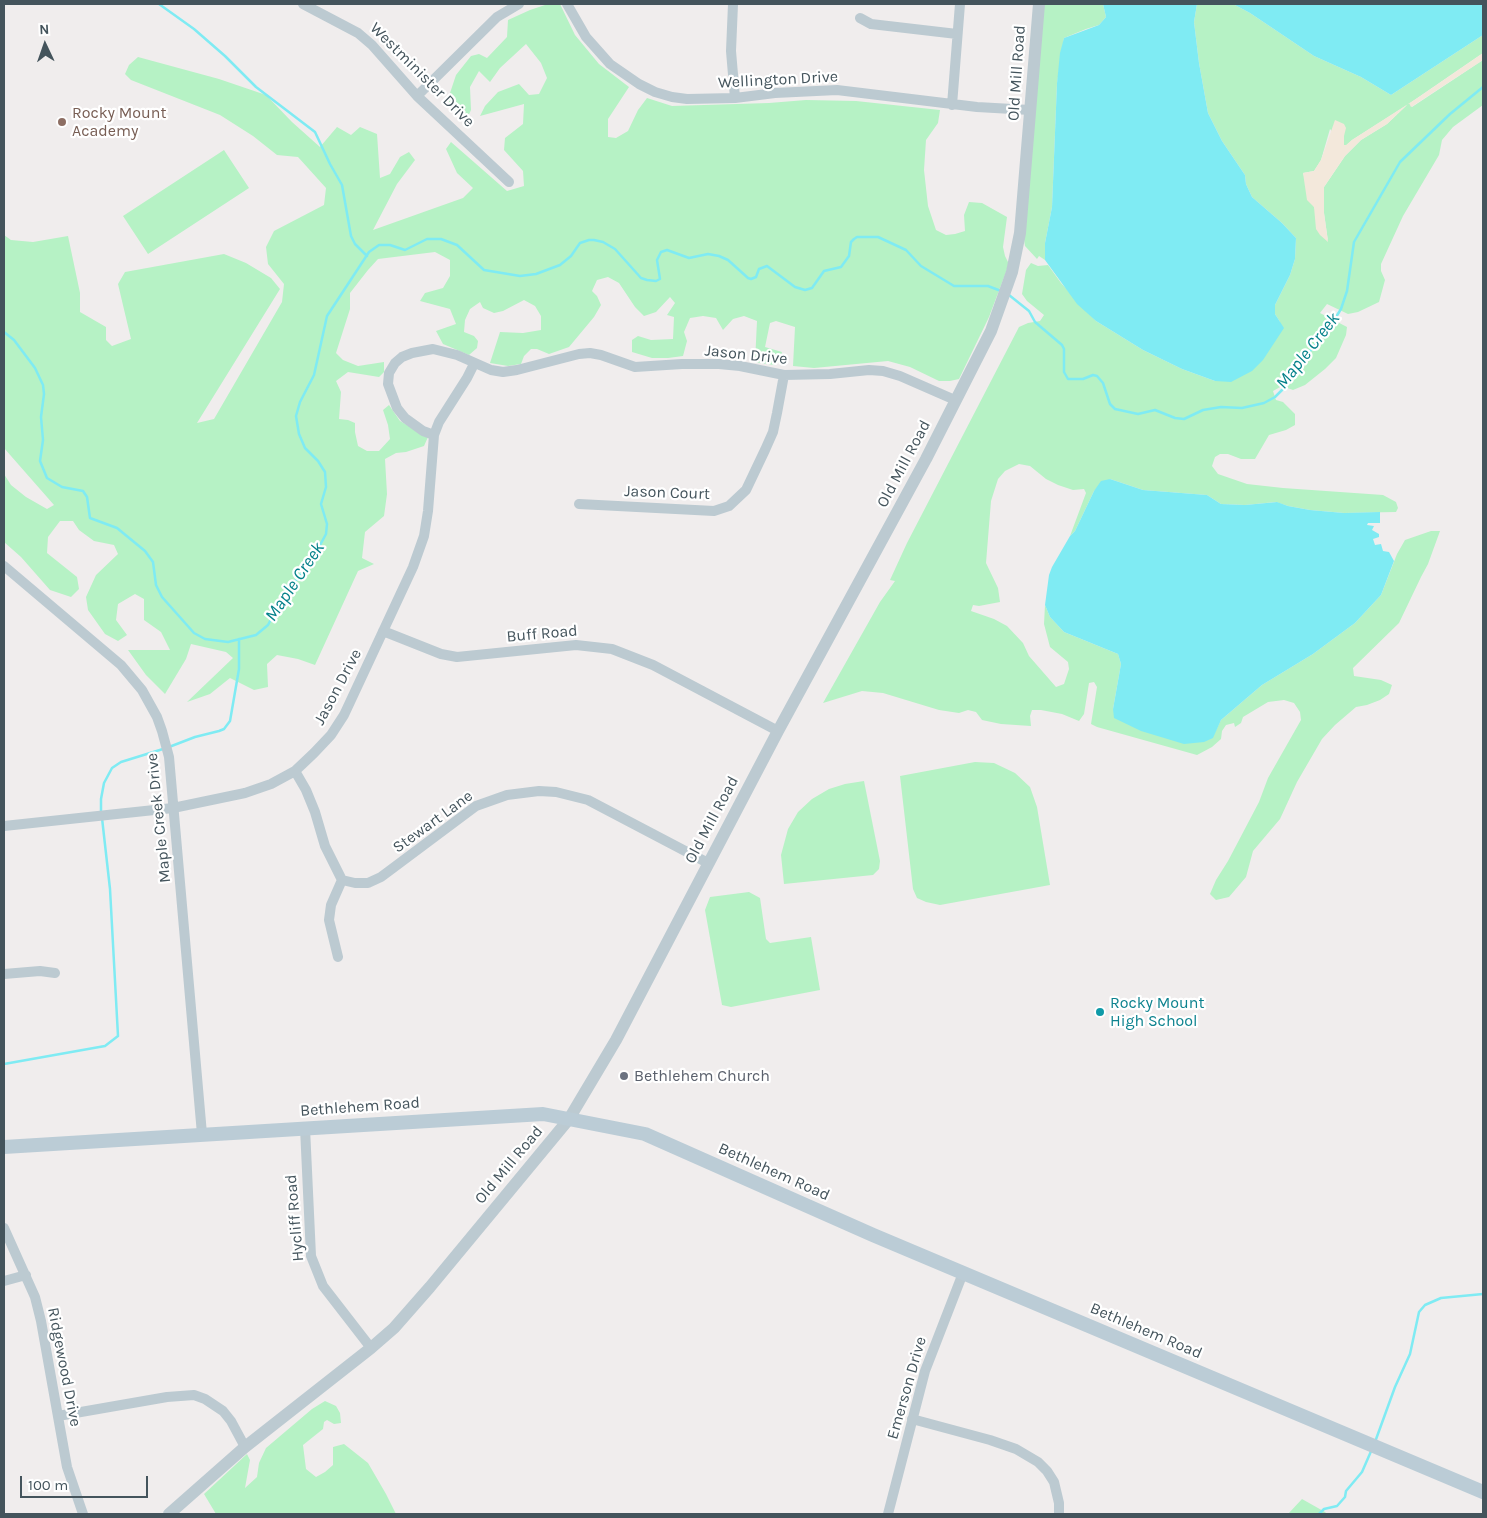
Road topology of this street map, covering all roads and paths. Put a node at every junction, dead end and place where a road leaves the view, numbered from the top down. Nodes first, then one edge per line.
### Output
1 (303, 4) edge
2 (519, 4) edge
3 (567, 4) edge
4 (733, 4) edge
5 (960, 4) edge
6 (1039, 4) edge
7 (860, 18) dead end
8 (957, 34) junction
9 (417, 96) junction
10 (735, 98) junction
11 (952, 105) junction
12 (1030, 110) junction
13 (509, 182) dead end
14 (474, 364) junction
15 (784, 375) junction
16 (955, 400) junction
17 (434, 435) junction
18 (579, 504) dead end
19 (4, 566) edge
20 (383, 631) junction
21 (778, 731) junction
22 (295, 771) junction
23 (173, 808) junction
24 (4, 826) edge
25 (708, 863) junction
26 (342, 880) junction
27 (338, 957) dead end
28 (55, 973) dead end
29 (4, 974) edge
30 (569, 1119) junction
31 (305, 1128) junction
32 (202, 1134) junction
33 (4, 1147) edge
34 (4, 1228) edge
35 (963, 1273) junction
36 (26, 1275) junction
37 (4, 1281) edge
38 (371, 1348) junction
39 (58, 1416) junction
40 (912, 1419) junction
41 (245, 1447) junction
42 (1483, 1492) edge
43 (83, 1514) edge
44 (169, 1514) edge
45 (888, 1514) edge
46 (1059, 1514) edge

1 - 9 street, Westminister Drive
2 - 9 street
3 - 10 street, Wellington Drive
4 - 10 street
5 - 8 street
6 - 12 street, Old Mill Road
7 - 8 street
8 - 11 street
9 - 13 street, Westminister Drive
10 - 11 street, Wellington Drive
11 - 12 street, Wellington Drive
12 - 16 street, Old Mill Road
14 - 15 street, Jason Drive
14 - 17 street, Jason Drive
14 - 17 street, Jason Drive
15 - 16 street, Jason Drive
15 - 18 street, Jason Court
16 - 21 street, Old Mill Road
17 - 20 street, Jason Drive
19 - 23 street, Maple Creek Drive
20 - 21 street, Buff Road
20 - 22 street, Jason Drive
21 - 25 street, Old Mill Road
22 - 23 street, Jason Drive
22 - 26 street
23 - 24 street, Jason Drive
23 - 32 street, Maple Creek Drive
25 - 26 street, Stewart Lane
25 - 30 street, Old Mill Road
26 - 27 street
28 - 29 street
30 - 31 main road, Bethlehem Road
30 - 35 main road, Bethlehem Road
30 - 38 street, Old Mill Road
31 - 32 main road, Bethlehem Road
31 - 38 street, Hycliff Road
32 - 33 main road, Bethlehem Road
34 - 36 street, Ridgewood Drive
35 - 40 street, Emerson Drive
35 - 42 main road, Bethlehem Road
36 - 37 street
36 - 39 street, Ridgewood Drive
38 - 41 street, Old Mill Road
39 - 41 street
39 - 43 street, Ridgewood Drive
40 - 45 street, Emerson Drive
40 - 46 street
41 - 44 street, Old Mill Road

